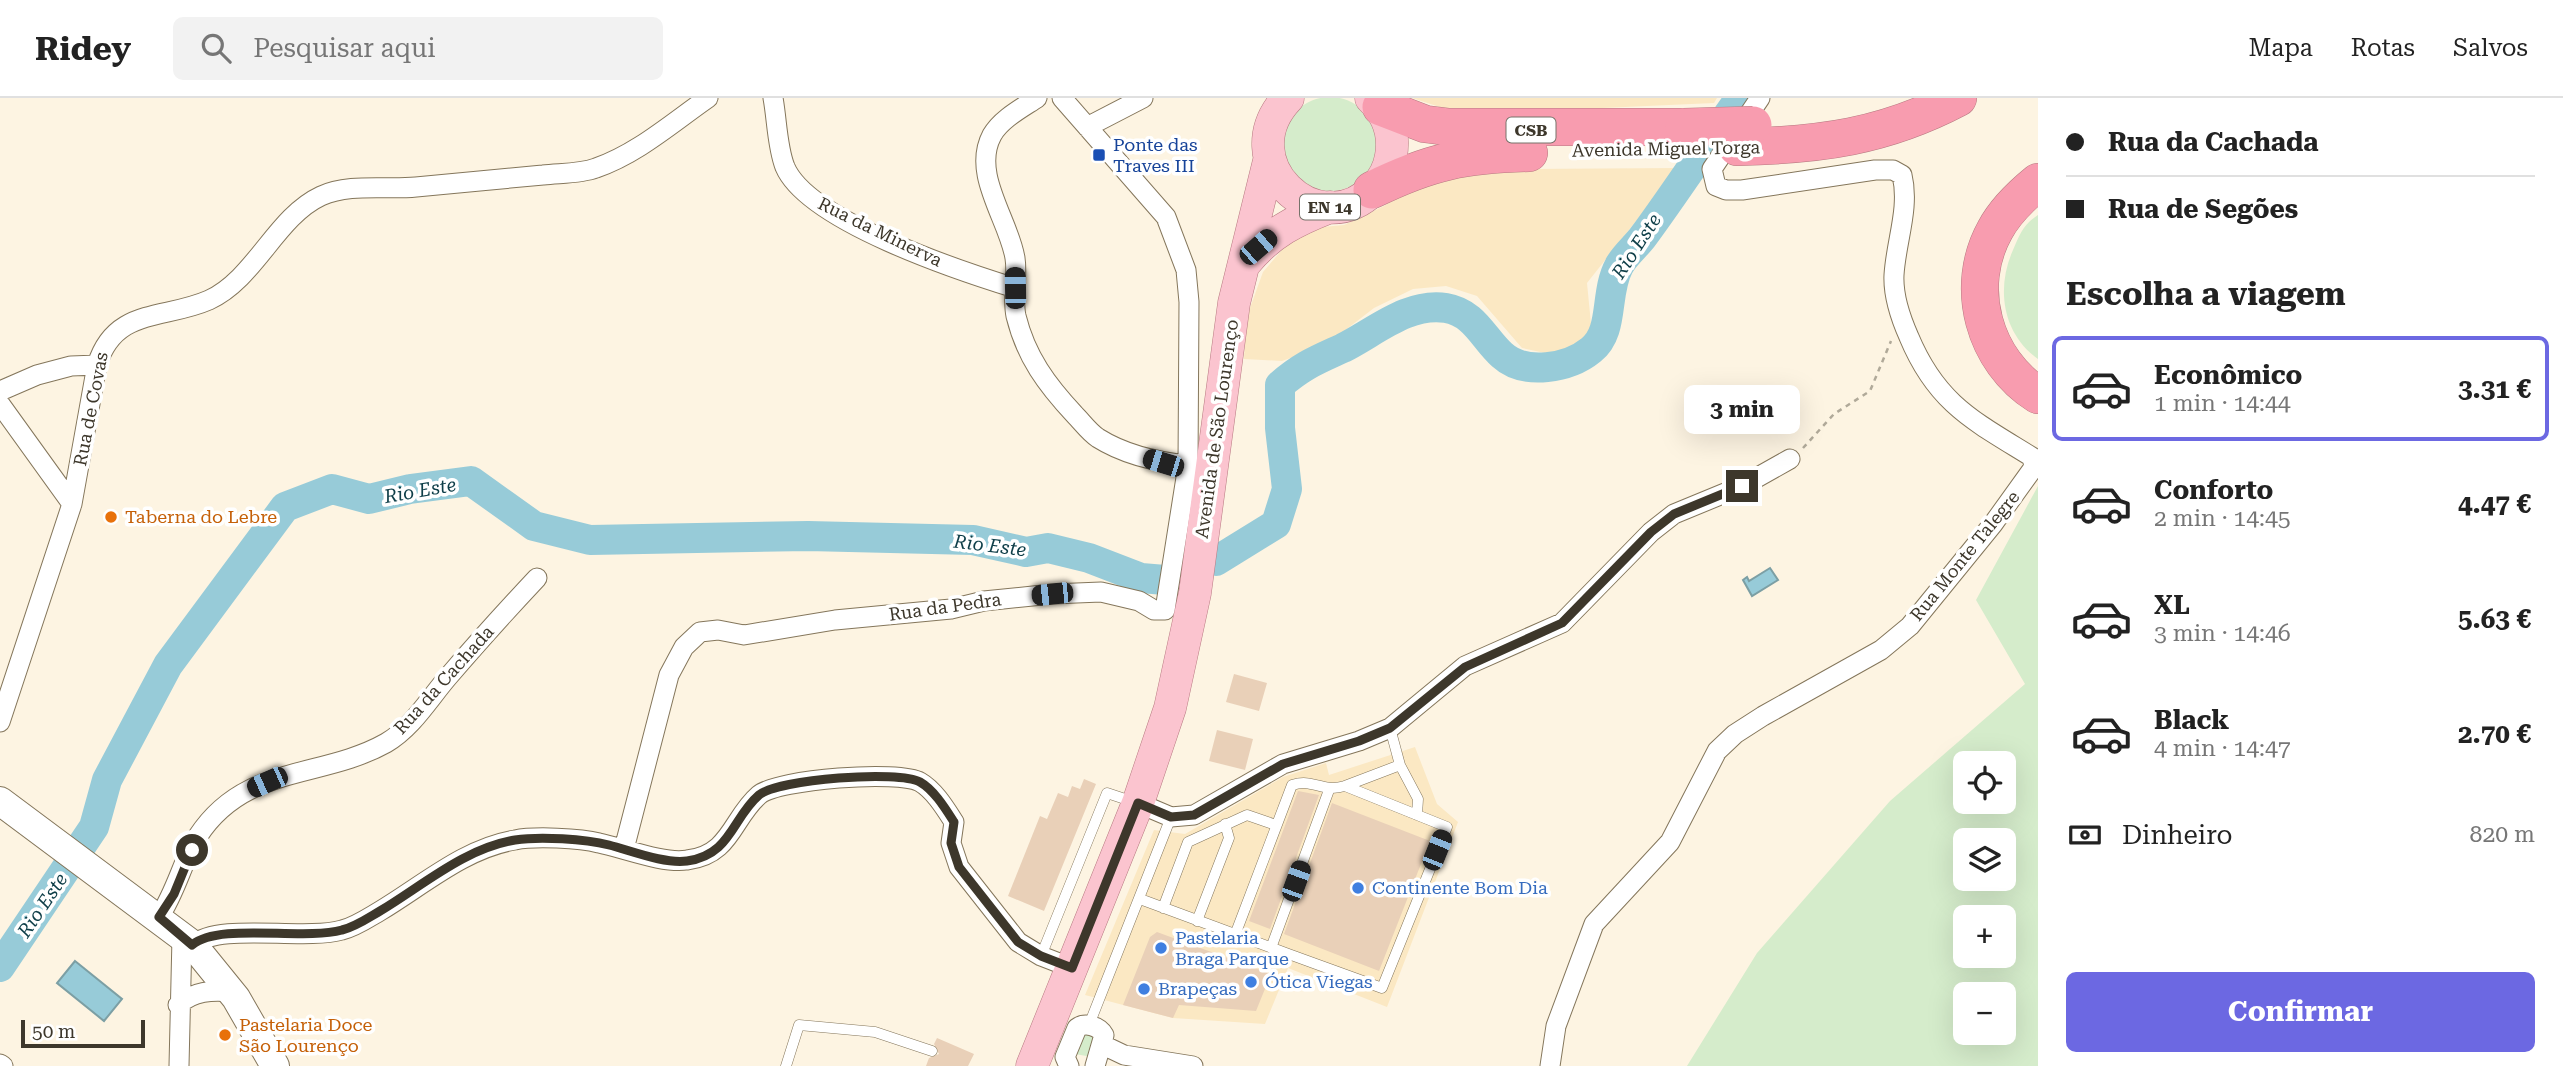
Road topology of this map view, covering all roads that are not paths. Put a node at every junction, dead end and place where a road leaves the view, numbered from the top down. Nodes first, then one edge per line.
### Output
1 (708, 98) edge
2 (773, 98) edge
3 (1037, 98) edge
4 (1062, 98) edge
5 (1143, 98) edge
6 (1908, 98) edge
7 (1958, 98) edge
8 (1376, 102) edge
9 (1279, 104) edge
10 (1750, 123) edge
11 (1087, 127) junction
12 (1676, 138) junction
13 (1269, 161) junction
14 (2038, 182) edge
15 (1372, 190) junction
16 (2038, 206) edge
17 (1330, 207) junction
18 (1243, 266) junction
19 (1015, 288) junction
20 (97, 365) junction
21 (2038, 376) edge
22 (0, 391) edge
23 (2038, 395) edge
24 (0, 404) edge
25 (1790, 459) road end
26 (1198, 475) junction
27 (72, 504) junction
28 (537, 578) dead end
29 (0, 722) edge
30 (1390, 728) junction
31 (1400, 765) junction
32 (1345, 786) junction
33 (1329, 790) junction
34 (0, 801) edge
35 (1138, 803) junction
36 (1417, 815) junction
37 (1171, 817) junction
38 (1225, 824) junction
39 (1276, 825) junction
40 (624, 849) junction
41 (1140, 899) junction
42 (1163, 908) junction
43 (159, 917) junction
44 (1197, 921) junction
45 (1235, 935) junction
46 (187, 941) junction
47 (1271, 948) junction
48 (1041, 956) junction
49 (1072, 968) junction
50 (232, 992) junction
51 (178, 1005) junction
52 (1089, 1026) junction
53 (1058, 1038) junction
54 (1103, 1045) junction
55 (932, 1051) dead end
56 (178, 1066) edge
57 (275, 1066) edge
58 (786, 1066) edge
59 (1032, 1066) edge
60 (1069, 1066) edge
61 (1095, 1066) edge
62 (1193, 1066) edge
63 (1550, 1066) edge

1 - 20 street, Rua de Covas
2 - 19 street, Rua da Minerva
3 - 19 street
4 - 11 street
5 - 11 street
6 - 10 highway, Avenida Miguel Torga / CSB
7 - 10 highway, Avenida Miguel Torga / CSB
8 - 12 highway, Avenida Miguel Torga / CSB
8 - 15 main road, EN 14
9 - 13 main road, Avenida de São Lourenço / EN 14
10 - 12 highway, Avenida Miguel Torga / CSB
10 - 63 street, Rua Monte Talegre
11 - 26 street
12 - 15 highway, Avenida Miguel Torga / CSB
13 - 17 main road, EN 14
13 - 18 main road, Avenida de São Lourenço / EN 14
14 - 23 highway
15 - 17 main road, Avenida de São Lourenço / EN 14
16 - 21 highway
17 - 18 main road, Avenida de São Lourenço / EN 14
18 - 26 main road, Avenida de São Lourenço / EN 14
19 - 26 street
20 - 22 street
20 - 27 street, Rua de Covas
24 - 27 street
25 - 30 street
26 - 35 main road, Avenida de São Lourenço / EN 14
26 - 40 street, Rua da Pedra
27 - 29 street, Rua de Covas
28 - 43 street, Rua da Cachada
30 - 31 lane
30 - 37 street
31 - 32 lane
31 - 36 lane
32 - 33 lane
32 - 36 lane
33 - 39 lane
33 - 47 lane
34 - 43 street
35 - 37 street
35 - 48 lane
35 - 49 main road, EN 14
36 - 47 lane
37 - 41 lane
38 - 39 lane
38 - 42 lane
38 - 44 lane
39 - 45 lane
40 - 46 street
40 - 48 street
41 - 42 lane
41 - 52 lane
42 - 44 lane
43 - 46 street
44 - 45 lane
45 - 47 lane
46 - 50 street
46 - 51 street
48 - 49 street
49 - 53 main road, EN 14
50 - 51 street
50 - 57 street
51 - 56 street
52 - 53 street
52 - 54 street
53 - 59 main road, EN 14
53 - 60 street
54 - 61 street
54 - 62 street
55 - 58 lane

